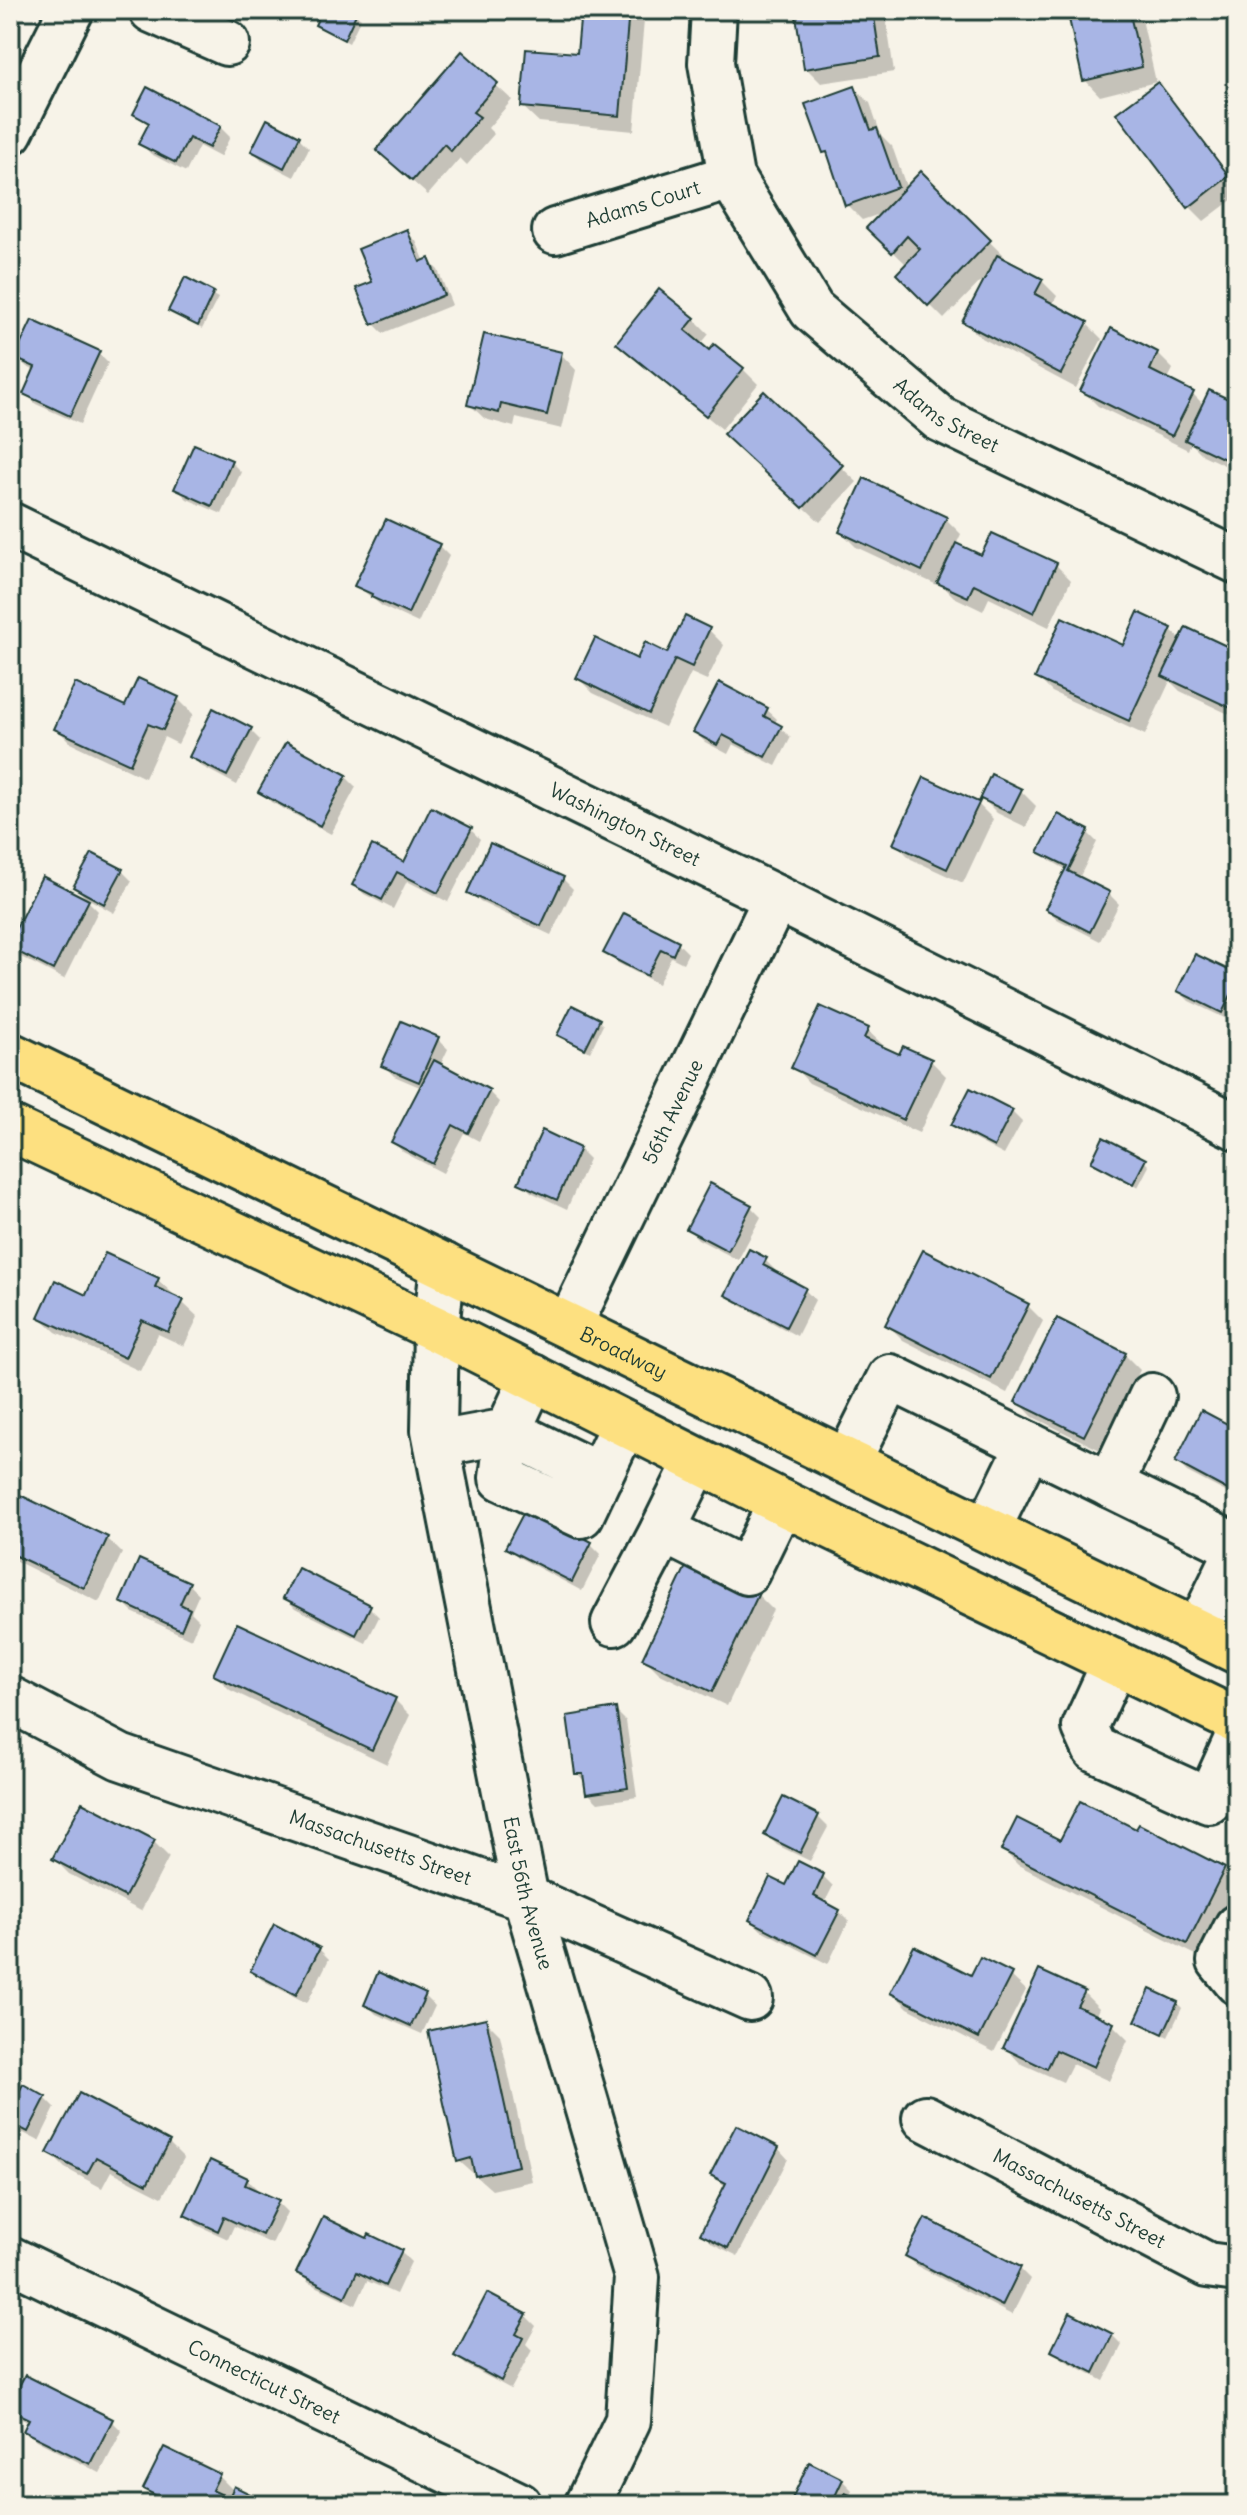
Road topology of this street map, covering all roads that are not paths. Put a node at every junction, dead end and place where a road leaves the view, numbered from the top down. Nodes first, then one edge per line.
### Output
1 (71, 10) edge
2 (152, 10) edge
3 (714, 10) edge
4 (227, 43) dead end
5 (10, 132) edge
6 (731, 177) junction
7 (555, 231) dead end
8 (10, 525) edge
9 (1237, 561) edge
10 (776, 898) junction
11 (10, 1055) edge
12 (1237, 1127) edge
13 (10, 1128) edge
14 (443, 1265) junction
15 (569, 1326) junction
16 (436, 1329) junction
17 (533, 1377) junction
18 (1152, 1396) dead end
19 (624, 1424) junction
20 (508, 1431) junction
21 (437, 1444) junction
22 (1029, 1445) junction
23 (697, 1461) junction
24 (848, 1461) junction
25 (1110, 1485) junction
26 (781, 1502) junction
27 (988, 1529) junction
28 (663, 1530) junction
29 (1237, 1549) edge
30 (614, 1623) dead end
31 (1198, 1632) junction
32 (1237, 1651) edge
33 (1115, 1662) junction
34 (10, 1699) edge
35 (1237, 1721) edge
36 (1237, 1739) edge
37 (1223, 1810) edge
38 (526, 1898) junction
39 (1237, 1927) edge
40 (1237, 1982) edge
41 (750, 1998) dead end
42 (925, 2118) dead end
43 (10, 2259) edge
44 (1237, 2269) edge
45 (519, 2505) edge
46 (587, 2505) edge

1 - 5 street
2 - 4 street
3 - 6 street
6 - 7 street, Adams Court
6 - 9 street, Adams Street
8 - 10 street, Washington Street
10 - 12 street, Washington Street
10 - 15 street, 56th Avenue
11 - 14 main road, Broadway
13 - 16 main road
14 - 15 main road, Broadway
14 - 16 street, East 56th Avenue
15 - 24 main road, Broadway
16 - 17 main road
16 - 21 street, East 56th Avenue
17 - 19 main road
17 - 20 street
18 - 25 street
19 - 20 street
19 - 23 main road
20 - 21 street
21 - 38 street, East 56th Avenue
22 - 24 street
22 - 25 street
22 - 27 street
23 - 26 main road
23 - 28 street
24 - 27 main road, Broadway
25 - 29 street
26 - 28 street
26 - 33 main road
27 - 31 main road, Broadway
28 - 30 street
29 - 31 street
31 - 32 main road, Broadway
33 - 35 main road
33 - 37 street
34 - 38 street, Massachusetts Street
36 - 37 street
38 - 41 street, Massachusetts Street
38 - 46 street, East 56th Avenue
39 - 40 street
42 - 44 street, Massachusetts Street
43 - 45 street, Connecticut Street

